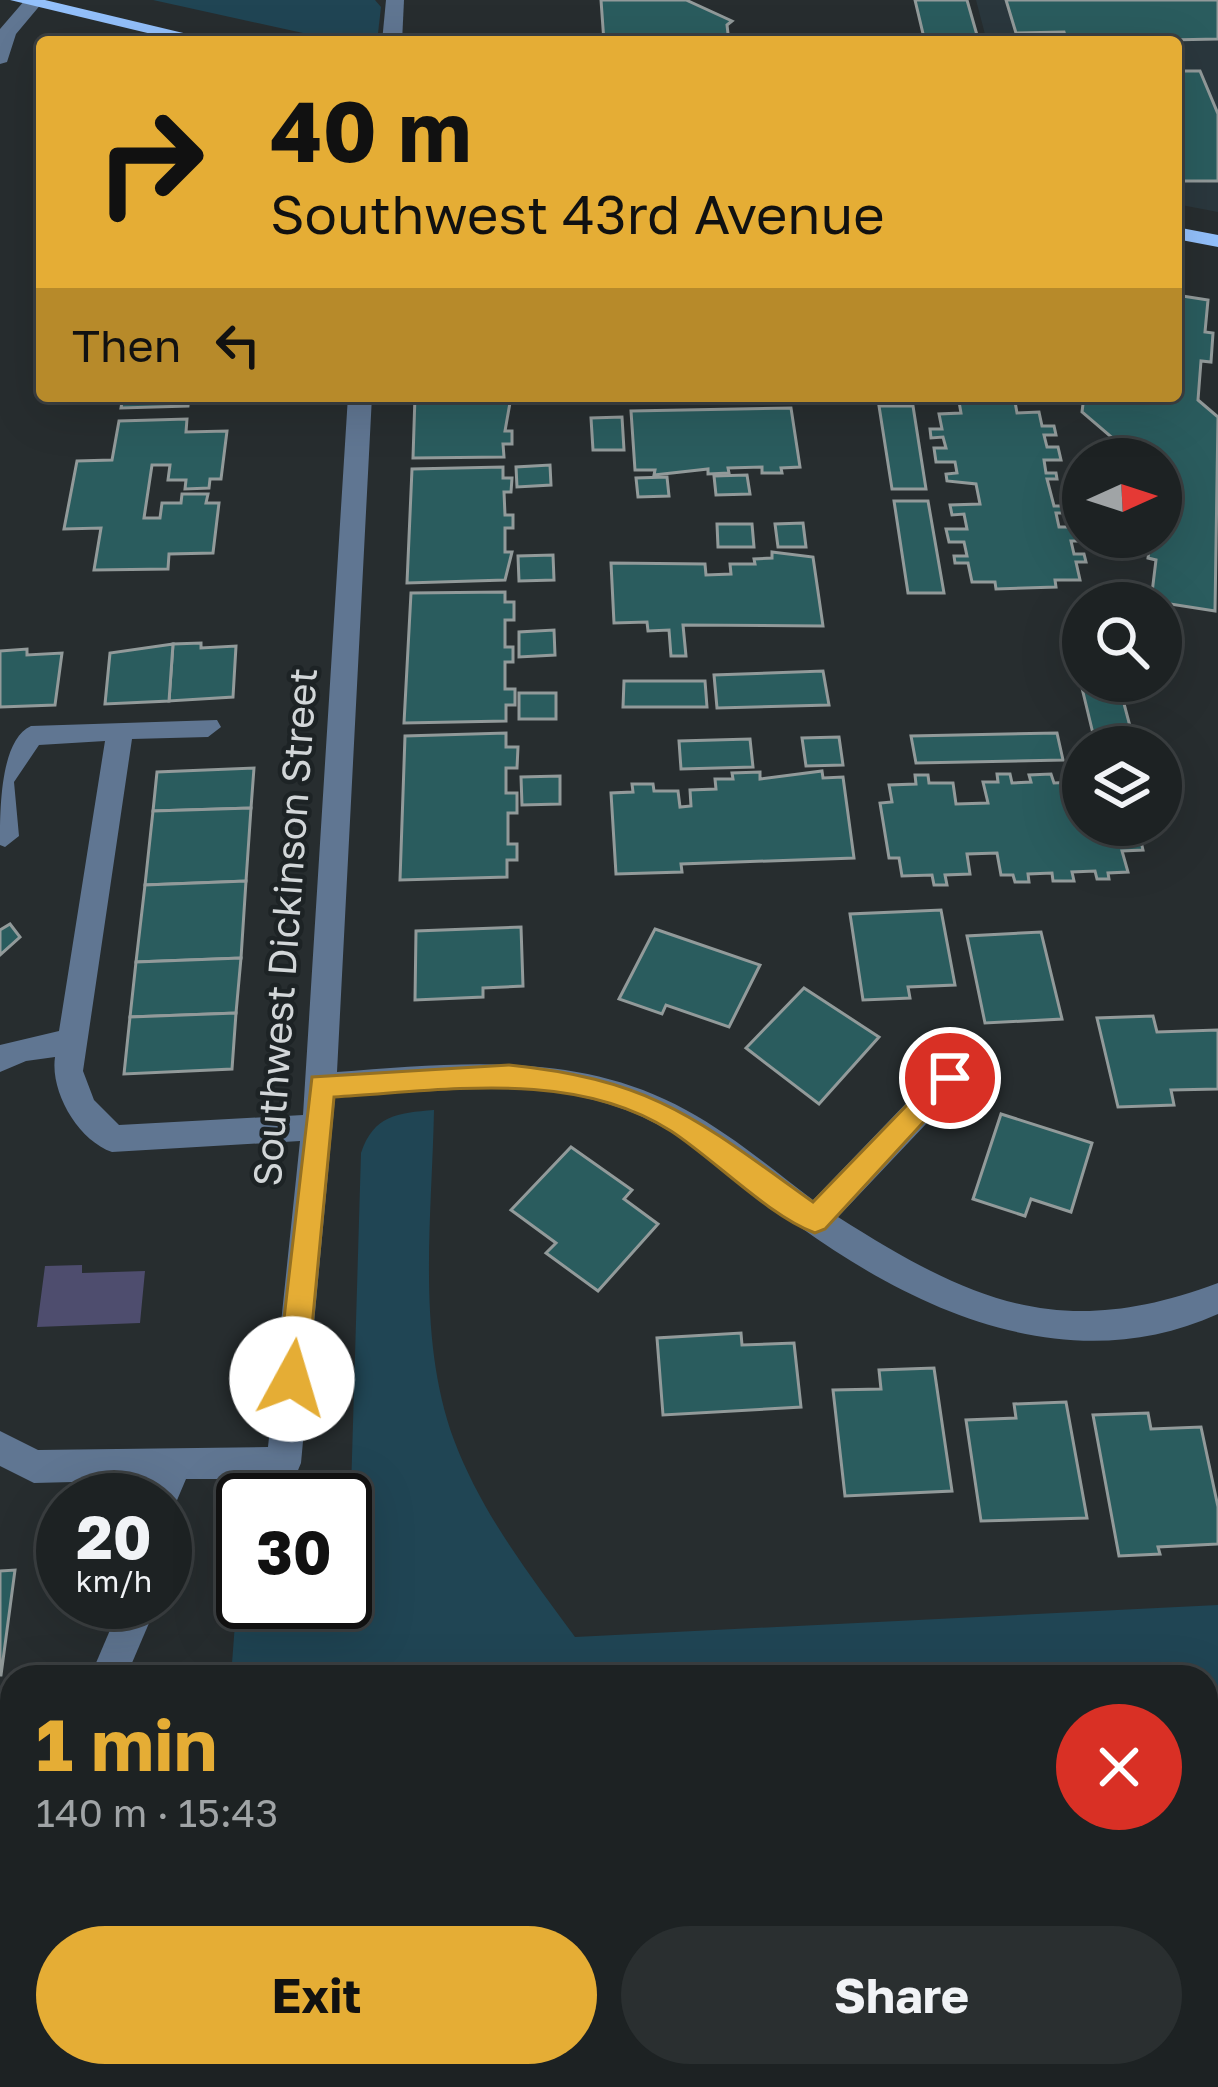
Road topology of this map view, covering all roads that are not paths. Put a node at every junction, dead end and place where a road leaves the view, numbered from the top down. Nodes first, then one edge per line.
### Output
1 (395, 0) edge
2 (26, 2) edge
3 (184, 36) edge
4 (392, 36) edge
5 (0, 58) edge
6 (1182, 234) edge
7 (1218, 241) edge
8 (360, 402) edge
9 (208, 727) dead end
10 (120, 730) junction
11 (0, 782) edge
12 (5, 836) dead end
13 (73, 1042) junction
14 (0, 1059) edge
15 (950, 1078) dead end
16 (321, 1086) junction
17 (317, 1127) junction
18 (815, 1220) junction
19 (1218, 1298) edge
20 (0, 1447) edge
21 (176, 1463) junction
22 (172, 1473) edge
23 (128, 1629) edge
24 (113, 1665) edge

1 - 4 street
2 - 3 main road
2 - 5 street
6 - 7 main road
8 - 16 street, Southwest Dickinson Street
9 - 10 street
10 - 11 street
10 - 13 street
11 - 12 street
13 - 14 street
13 - 17 street
15 - 18 street
16 - 17 street, Southwest Dickinson Street
16 - 18 street
17 - 21 street, Southwest Dickinson Street
18 - 19 street
20 - 21 street
21 - 22 street
23 - 24 street

